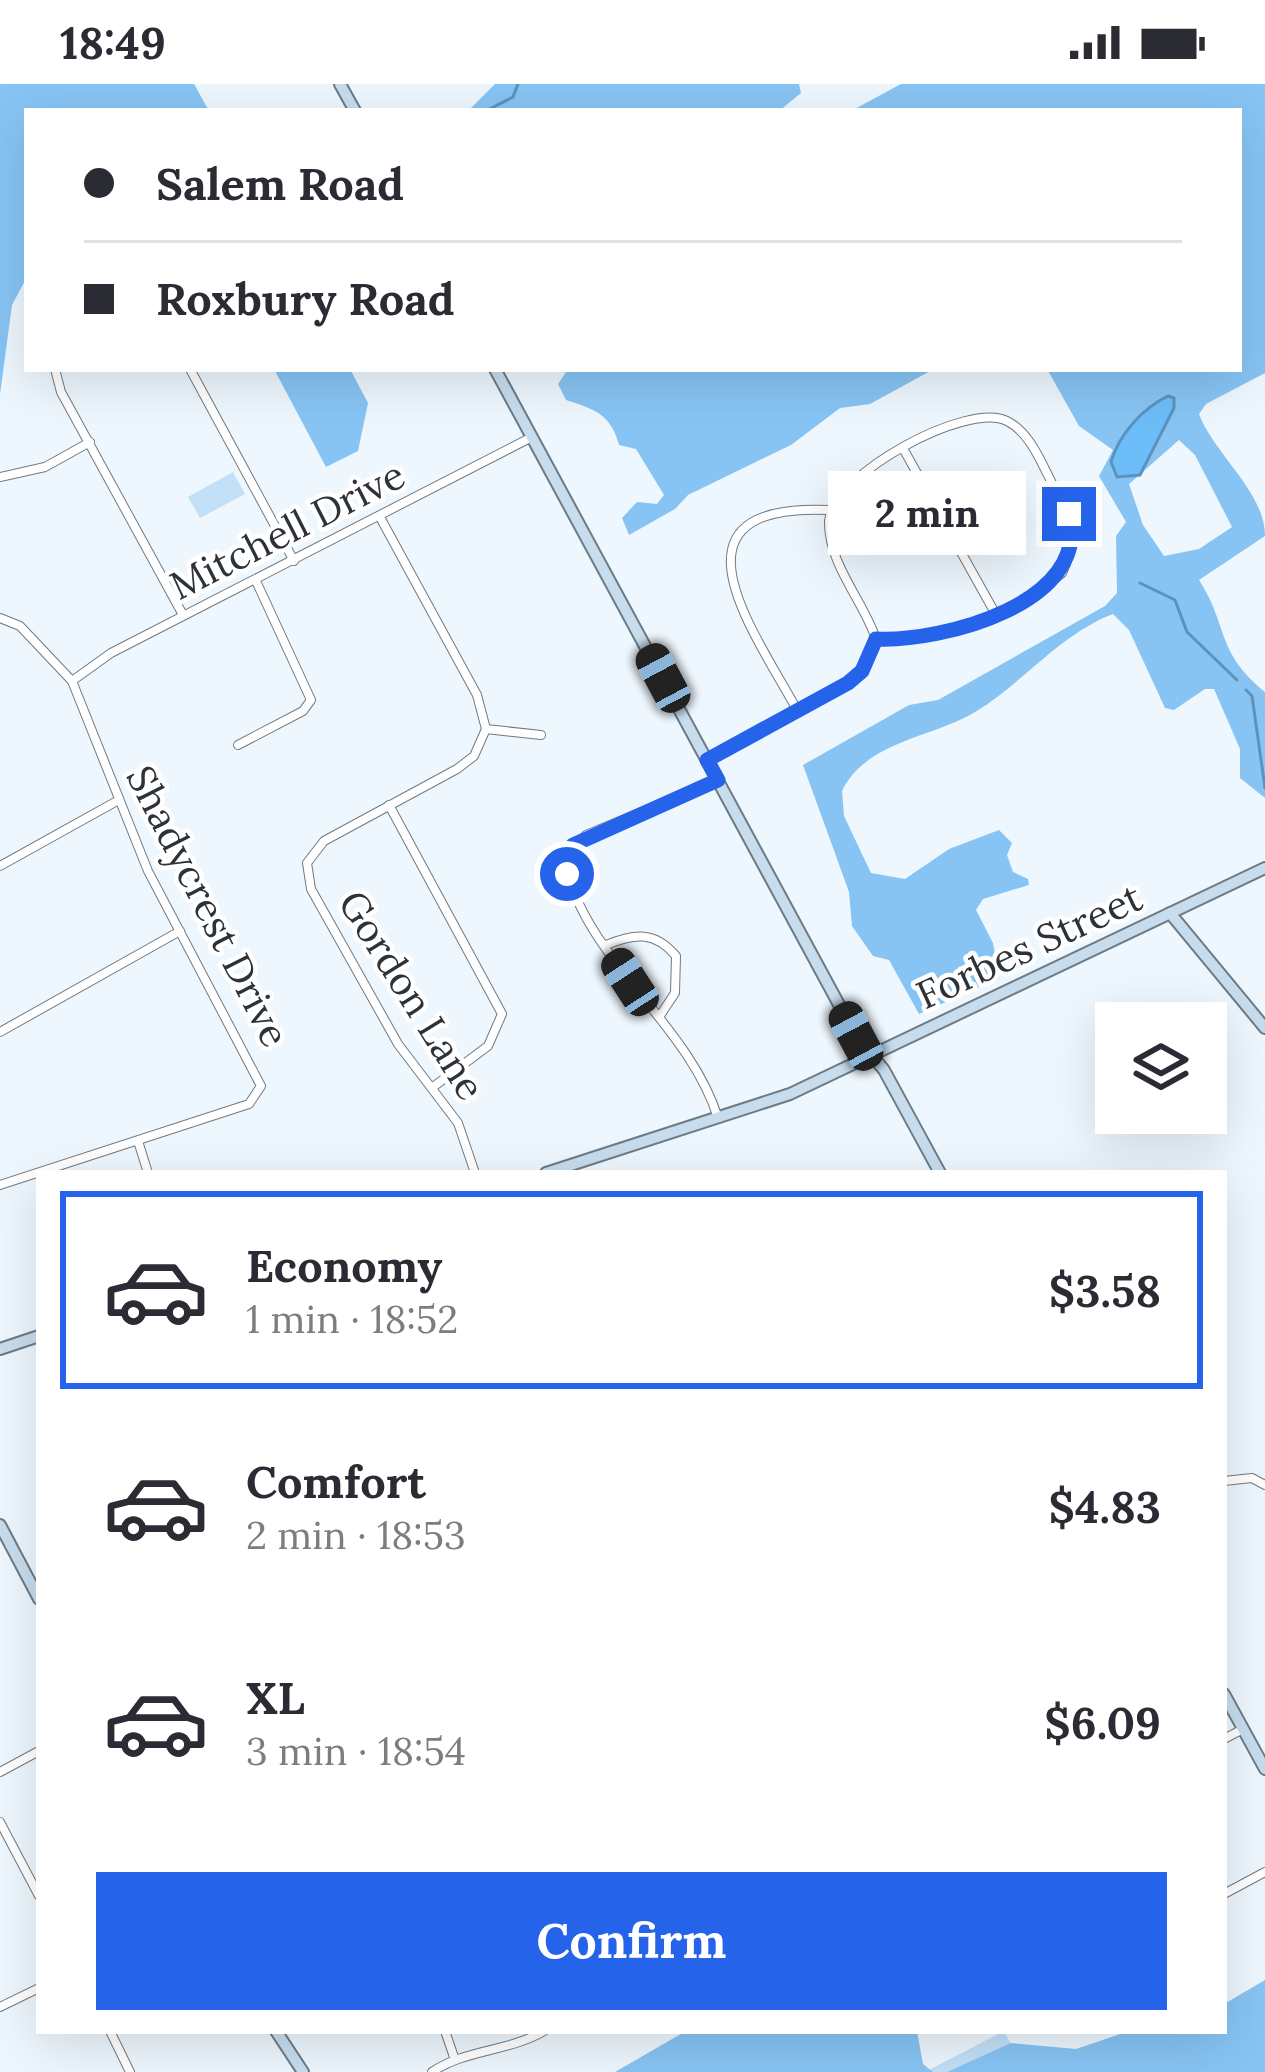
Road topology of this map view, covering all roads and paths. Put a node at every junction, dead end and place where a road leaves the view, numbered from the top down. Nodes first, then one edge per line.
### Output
1 (56, 372) edge
2 (192, 372) edge
3 (497, 372) edge
4 (532, 437) junction
5 (90, 442) junction
6 (904, 450) junction
7 (0, 477) edge
8 (830, 510) junction
9 (381, 519) junction
10 (294, 561) junction
11 (256, 581) junction
12 (995, 614) junction
13 (183, 615) junction
14 (0, 618) edge
15 (876, 639) junction
16 (72, 681) junction
17 (796, 710) junction
18 (486, 729) junction
19 (541, 735) dead end
20 (238, 745) dead end
21 (707, 760) junction
22 (718, 780) junction
23 (117, 800) junction
24 (389, 805) junction
25 (0, 866) edge
26 (1265, 868) edge
27 (1170, 913) junction
28 (180, 931) junction
29 (606, 945) junction
30 (659, 1017) junction
31 (1265, 1028) edge
32 (0, 1032) edge
33 (870, 1054) junction
34 (433, 1087) junction
35 (718, 1118) junction
36 (138, 1141) junction
37 (47, 1170) edge
38 (147, 1170) edge
39 (474, 1170) edge
40 (555, 1170) edge
41 (938, 1170) edge
42 (36, 1174) edge
43 (0, 1185) edge
44 (36, 1337) edge
45 (0, 1348) edge
46 (1227, 1481) edge
47 (1265, 1485) edge
48 (0, 1526) edge
49 (36, 1593) edge
50 (1227, 1700) edge
51 (1243, 1729) junction
52 (1227, 1737) edge
53 (36, 1753) edge
54 (1265, 1769) edge
55 (0, 1772) edge
56 (0, 1822) edge
57 (1265, 1872) edge
58 (36, 1890) edge
59 (1227, 1892) edge
60 (36, 1989) edge
61 (0, 2007) edge
62 (111, 2034) edge
63 (278, 2034) edge
64 (446, 2034) edge
65 (538, 2034) edge
66 (454, 2057) junction
67 (130, 2072) edge
68 (303, 2072) edge
69 (432, 2072) edge

1 - 5 street
2 - 10 street
3 - 4 main road
4 - 9 street, Mitchell Drive
4 - 21 main road
5 - 7 street
5 - 13 street
6 - 8 street
6 - 12 street
6 - 12 street
8 - 15 street
8 - 17 street
9 - 10 street, Mitchell Drive
9 - 18 street
10 - 11 street, Mitchell Drive
11 - 13 street, Mitchell Drive
11 - 20 street
12 - 15 street
13 - 16 street, Mitchell Drive
14 - 16 street, Shadycrest Drive
15 - 17 street
16 - 23 street, Shadycrest Drive
17 - 21 street
18 - 19 street
18 - 24 street, Gordon Lane
21 - 22 main road
22 - 29 street
22 - 33 main road
23 - 25 street
23 - 28 street, Shadycrest Drive
24 - 34 street
24 - 34 street, Gordon Lane
26 - 27 main road, Forbes Street
27 - 31 main road
27 - 33 main road, Forbes Street
28 - 32 street
28 - 36 street, Shadycrest Drive
29 - 30 street
29 - 30 street
30 - 35 street
33 - 35 main road, Forbes Street
33 - 41 main road
34 - 39 street, Gordon Lane
35 - 40 main road, Forbes Street
36 - 37 street
36 - 38 street
42 - 43 street
44 - 45 main road
46 - 47 street
48 - 49 main road
50 - 51 main road
51 - 52 street
51 - 54 main road
53 - 55 street
56 - 58 street
57 - 59 street
60 - 61 street
62 - 67 street
63 - 68 main road
64 - 66 street
65 - 66 street
66 - 69 street

